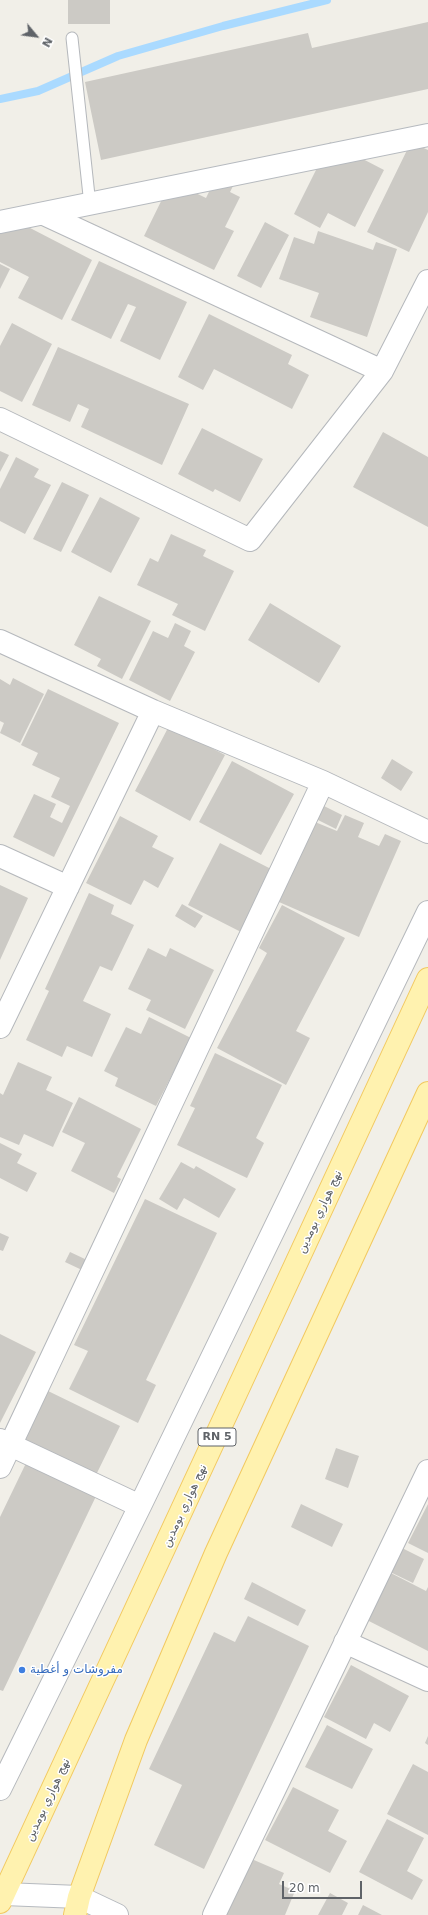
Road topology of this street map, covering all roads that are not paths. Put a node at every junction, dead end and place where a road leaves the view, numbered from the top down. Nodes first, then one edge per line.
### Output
1 (72, 38) dead end
2 (428, 135) edge
3 (90, 205) junction
4 (44, 214) junction
5 (0, 222) edge
6 (428, 281) edge
7 (382, 371) junction
8 (0, 419) edge
9 (0, 641) edge
10 (153, 711) junction
11 (323, 782) junction
12 (428, 832) edge
13 (0, 856) edge
14 (68, 887) junction
15 (428, 912) edge
16 (428, 979) edge
17 (0, 1027) edge
18 (428, 1093) edge
19 (5, 1443) edge
20 (0, 1467) edge
21 (428, 1471) edge
22 (140, 1506) junction
23 (345, 1642) junction
24 (428, 1680) edge
25 (0, 1789) edge
26 (2, 1898) edge
27 (77, 1906) edge
28 (117, 1915) edge
29 (214, 1915) edge

1 - 3 lane
2 - 3 street
3 - 4 street
4 - 5 street
4 - 7 street
6 - 7 street
7 - 8 street
9 - 10 street
10 - 11 street
10 - 14 street
11 - 12 street
11 - 19 street
13 - 14 street
14 - 17 street
15 - 22 street
16 - 26 main road, نهج هواري بومدين / RN 5
18 - 27 main road
19 - 20 street
19 - 22 street
21 - 23 street
22 - 25 street
23 - 24 street
23 - 29 street
26 - 27 street
27 - 28 street

